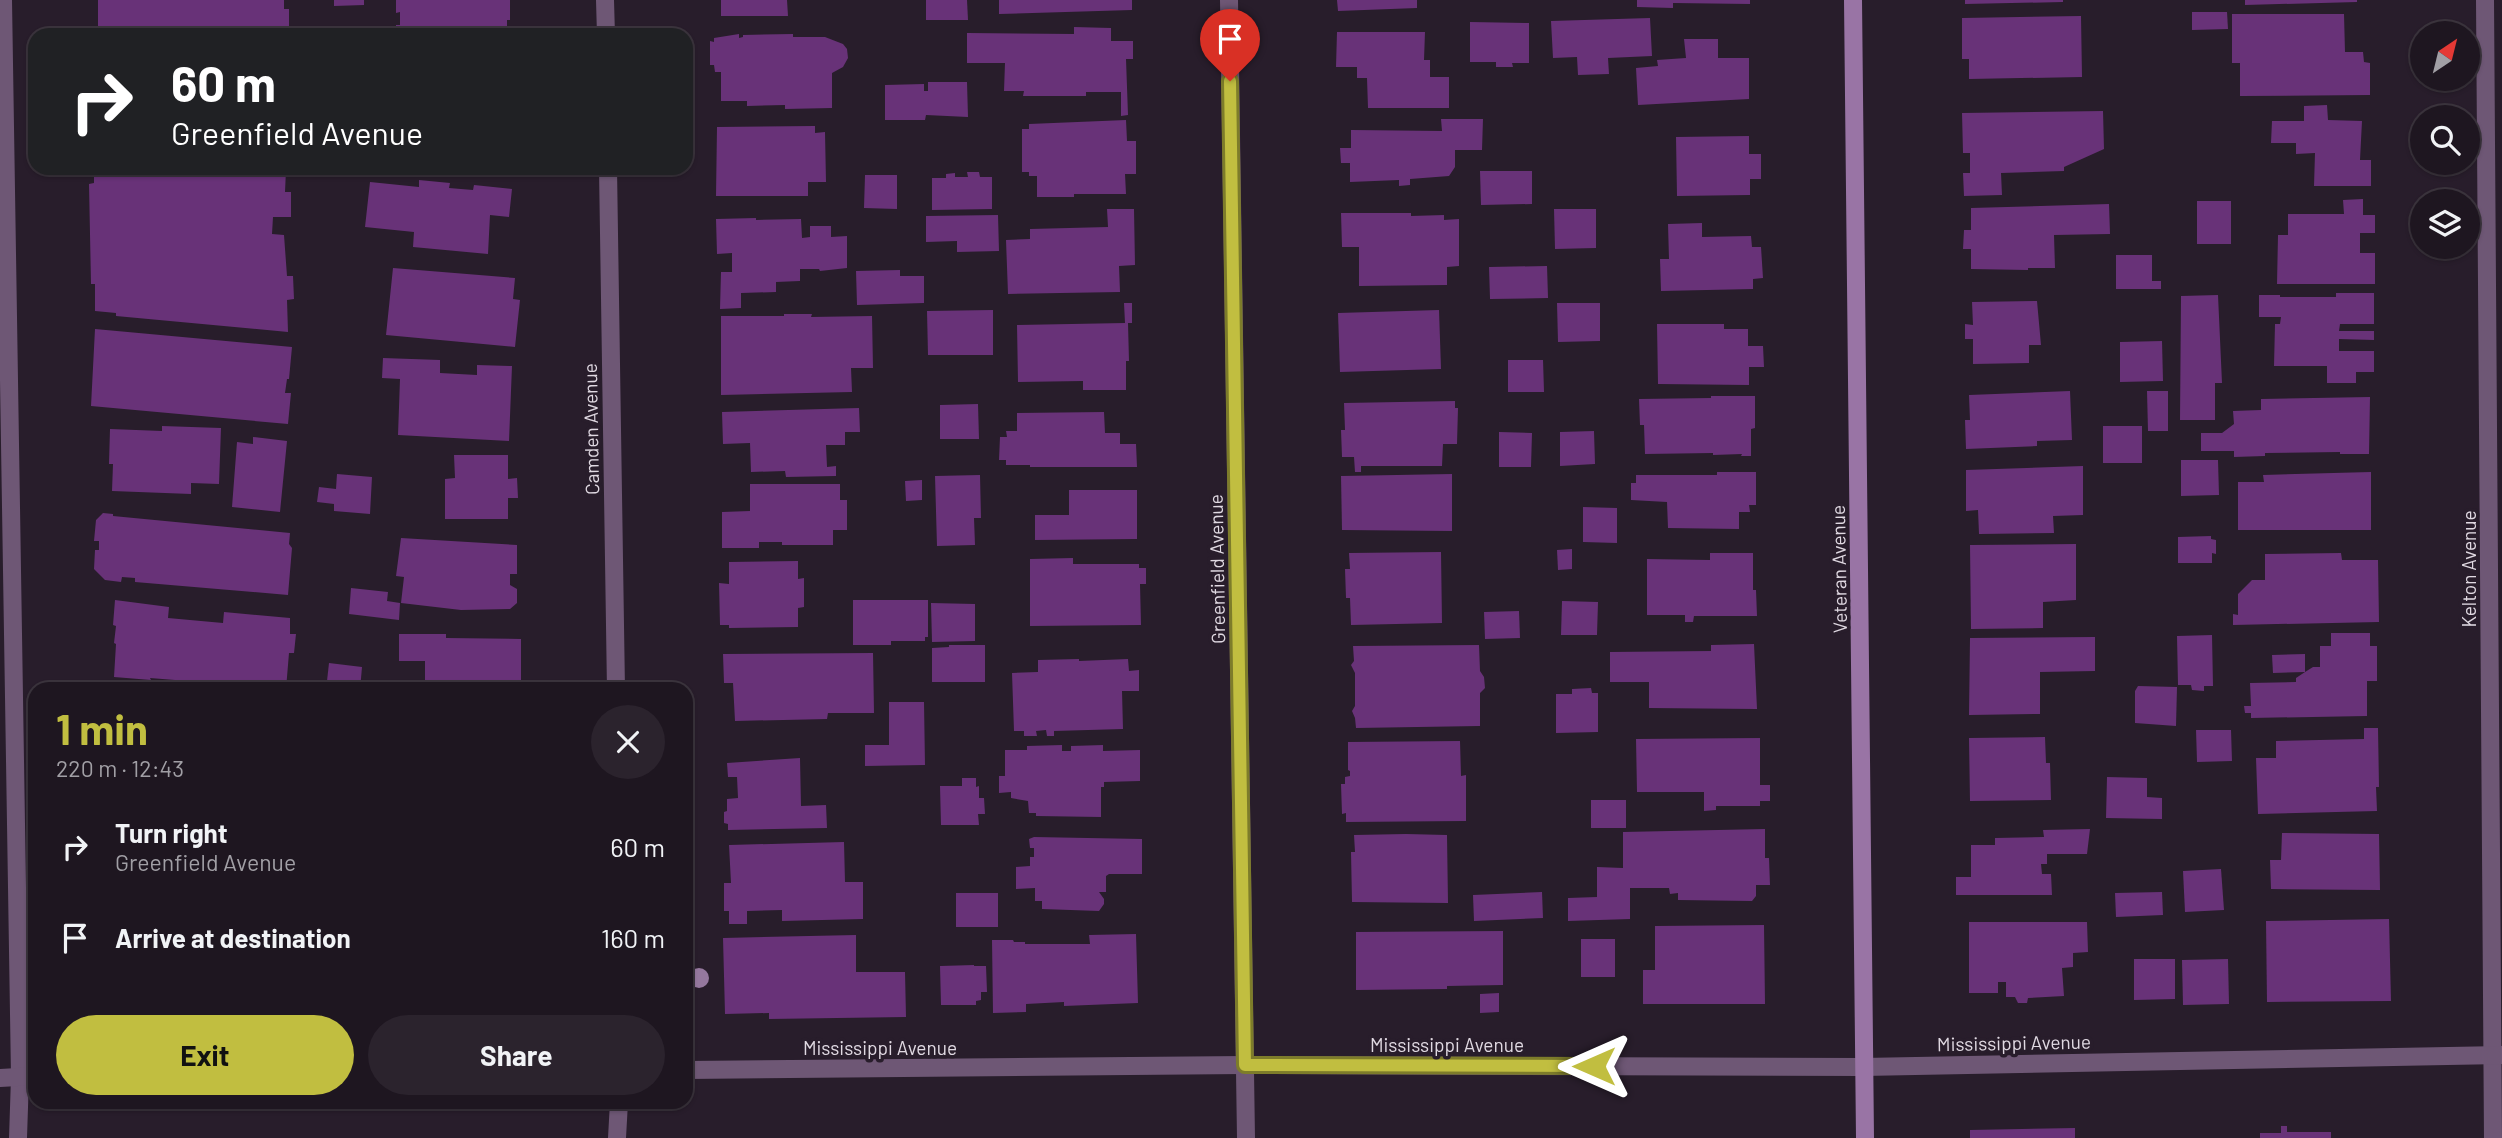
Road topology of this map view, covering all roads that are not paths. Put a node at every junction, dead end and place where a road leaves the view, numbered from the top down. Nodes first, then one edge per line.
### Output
1 (3, 0) edge
2 (606, 0) edge
3 (1229, 0) edge
4 (1853, 0) edge
5 (2486, 0) edge
6 (606, 28) edge
7 (608, 175) edge
8 (616, 682) edge
9 (2497, 1055) edge
10 (1245, 1065) junction
11 (1863, 1068) junction
12 (693, 1070) edge
13 (27, 1077) edge
14 (0, 1078) edge
15 (619, 1109) edge
16 (18, 1138) edge
17 (617, 1138) edge
18 (1247, 1138) edge
19 (1864, 1138) edge
20 (2493, 1138) edge

1 - 13 street
2 - 6 street
3 - 10 street, Greenfield Avenue
4 - 11 street, Veteran Avenue
5 - 9 street, Kelton Avenue
7 - 8 street, Camden Avenue
9 - 11 street, Mississippi Avenue
9 - 20 street, Kelton Avenue
10 - 11 street, Mississippi Avenue
10 - 12 street, Mississippi Avenue
10 - 18 street, Greenfield Avenue
11 - 19 street, Veteran Avenue
13 - 14 street
13 - 16 street
15 - 17 street

